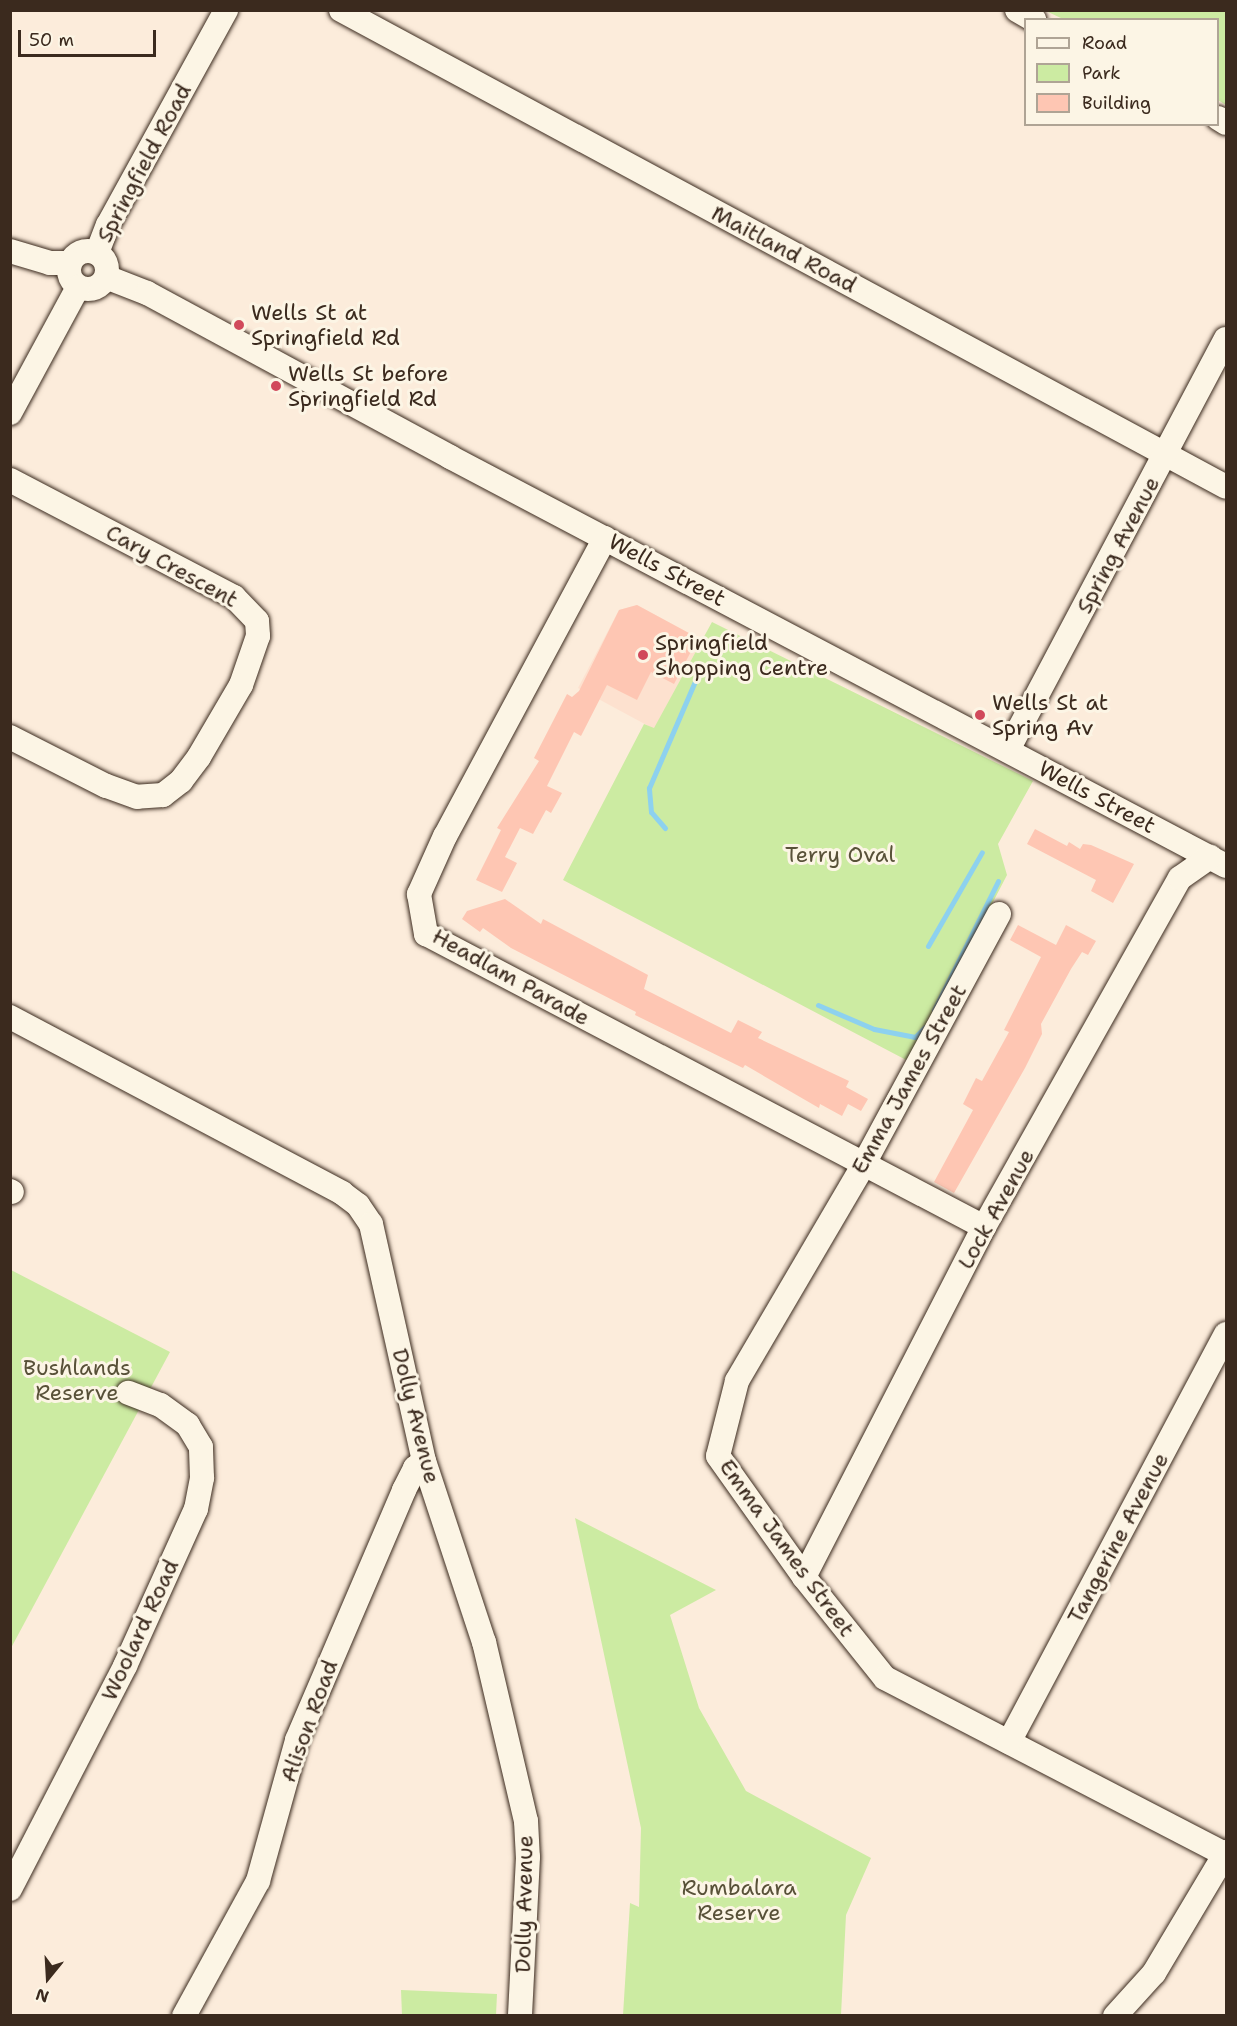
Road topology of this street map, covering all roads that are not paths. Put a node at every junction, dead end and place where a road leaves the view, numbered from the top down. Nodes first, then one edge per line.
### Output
1 (226, 10) edge
2 (342, 10) edge
3 (1017, 10) edge
4 (1031, 18) edge
5 (10, 251) edge
6 (97, 253) junction
7 (70, 263) junction
8 (106, 277) junction
9 (78, 287) junction
10 (1227, 339) edge
11 (10, 413) edge
12 (1166, 455) junction
13 (10, 480) edge
14 (1227, 487) edge
15 (605, 538) junction
16 (10, 737) edge
17 (1008, 750) junction
18 (1218, 861) edge
19 (999, 914) dead end
20 (10, 1017) edge
21 (863, 1166) junction
22 (984, 1227) junction
23 (1227, 1334) edge
24 (128, 1392) dead end
25 (424, 1461) junction
26 (804, 1577) junction
27 (1009, 1742) junction
28 (1226, 1854) edge
29 (10, 1889) edge
30 (184, 2016) edge
31 (520, 2016) edge
32 (1115, 2016) edge

1 - 6 street, Springfield Road
2 - 12 street, Maitland Road
3 - 4 street
5 - 7 street
6 - 7 street
6 - 8 street
7 - 9 street
8 - 9 street
8 - 15 street, Wells Street
9 - 11 street
10 - 12 street, Spring Avenue
12 - 14 street, Maitland Road
12 - 17 street, Spring Avenue
13 - 16 street, Cary Crescent
15 - 17 street, Wells Street
15 - 21 street, Headlam Parade
17 - 18 street, Wells Street
18 - 22 street, Lock Avenue
19 - 21 street, Emma James Street
20 - 25 street, Dolly Avenue
21 - 22 street, Headlam Parade
21 - 26 street, Emma James Street
22 - 26 street, Lock Avenue
23 - 27 street, Tangerine Avenue
24 - 29 street, Woolard Road
25 - 30 street, Alison Road
25 - 31 street, Dolly Avenue
26 - 27 street, Emma James Street
27 - 28 street, Emma James Street
28 - 32 street

